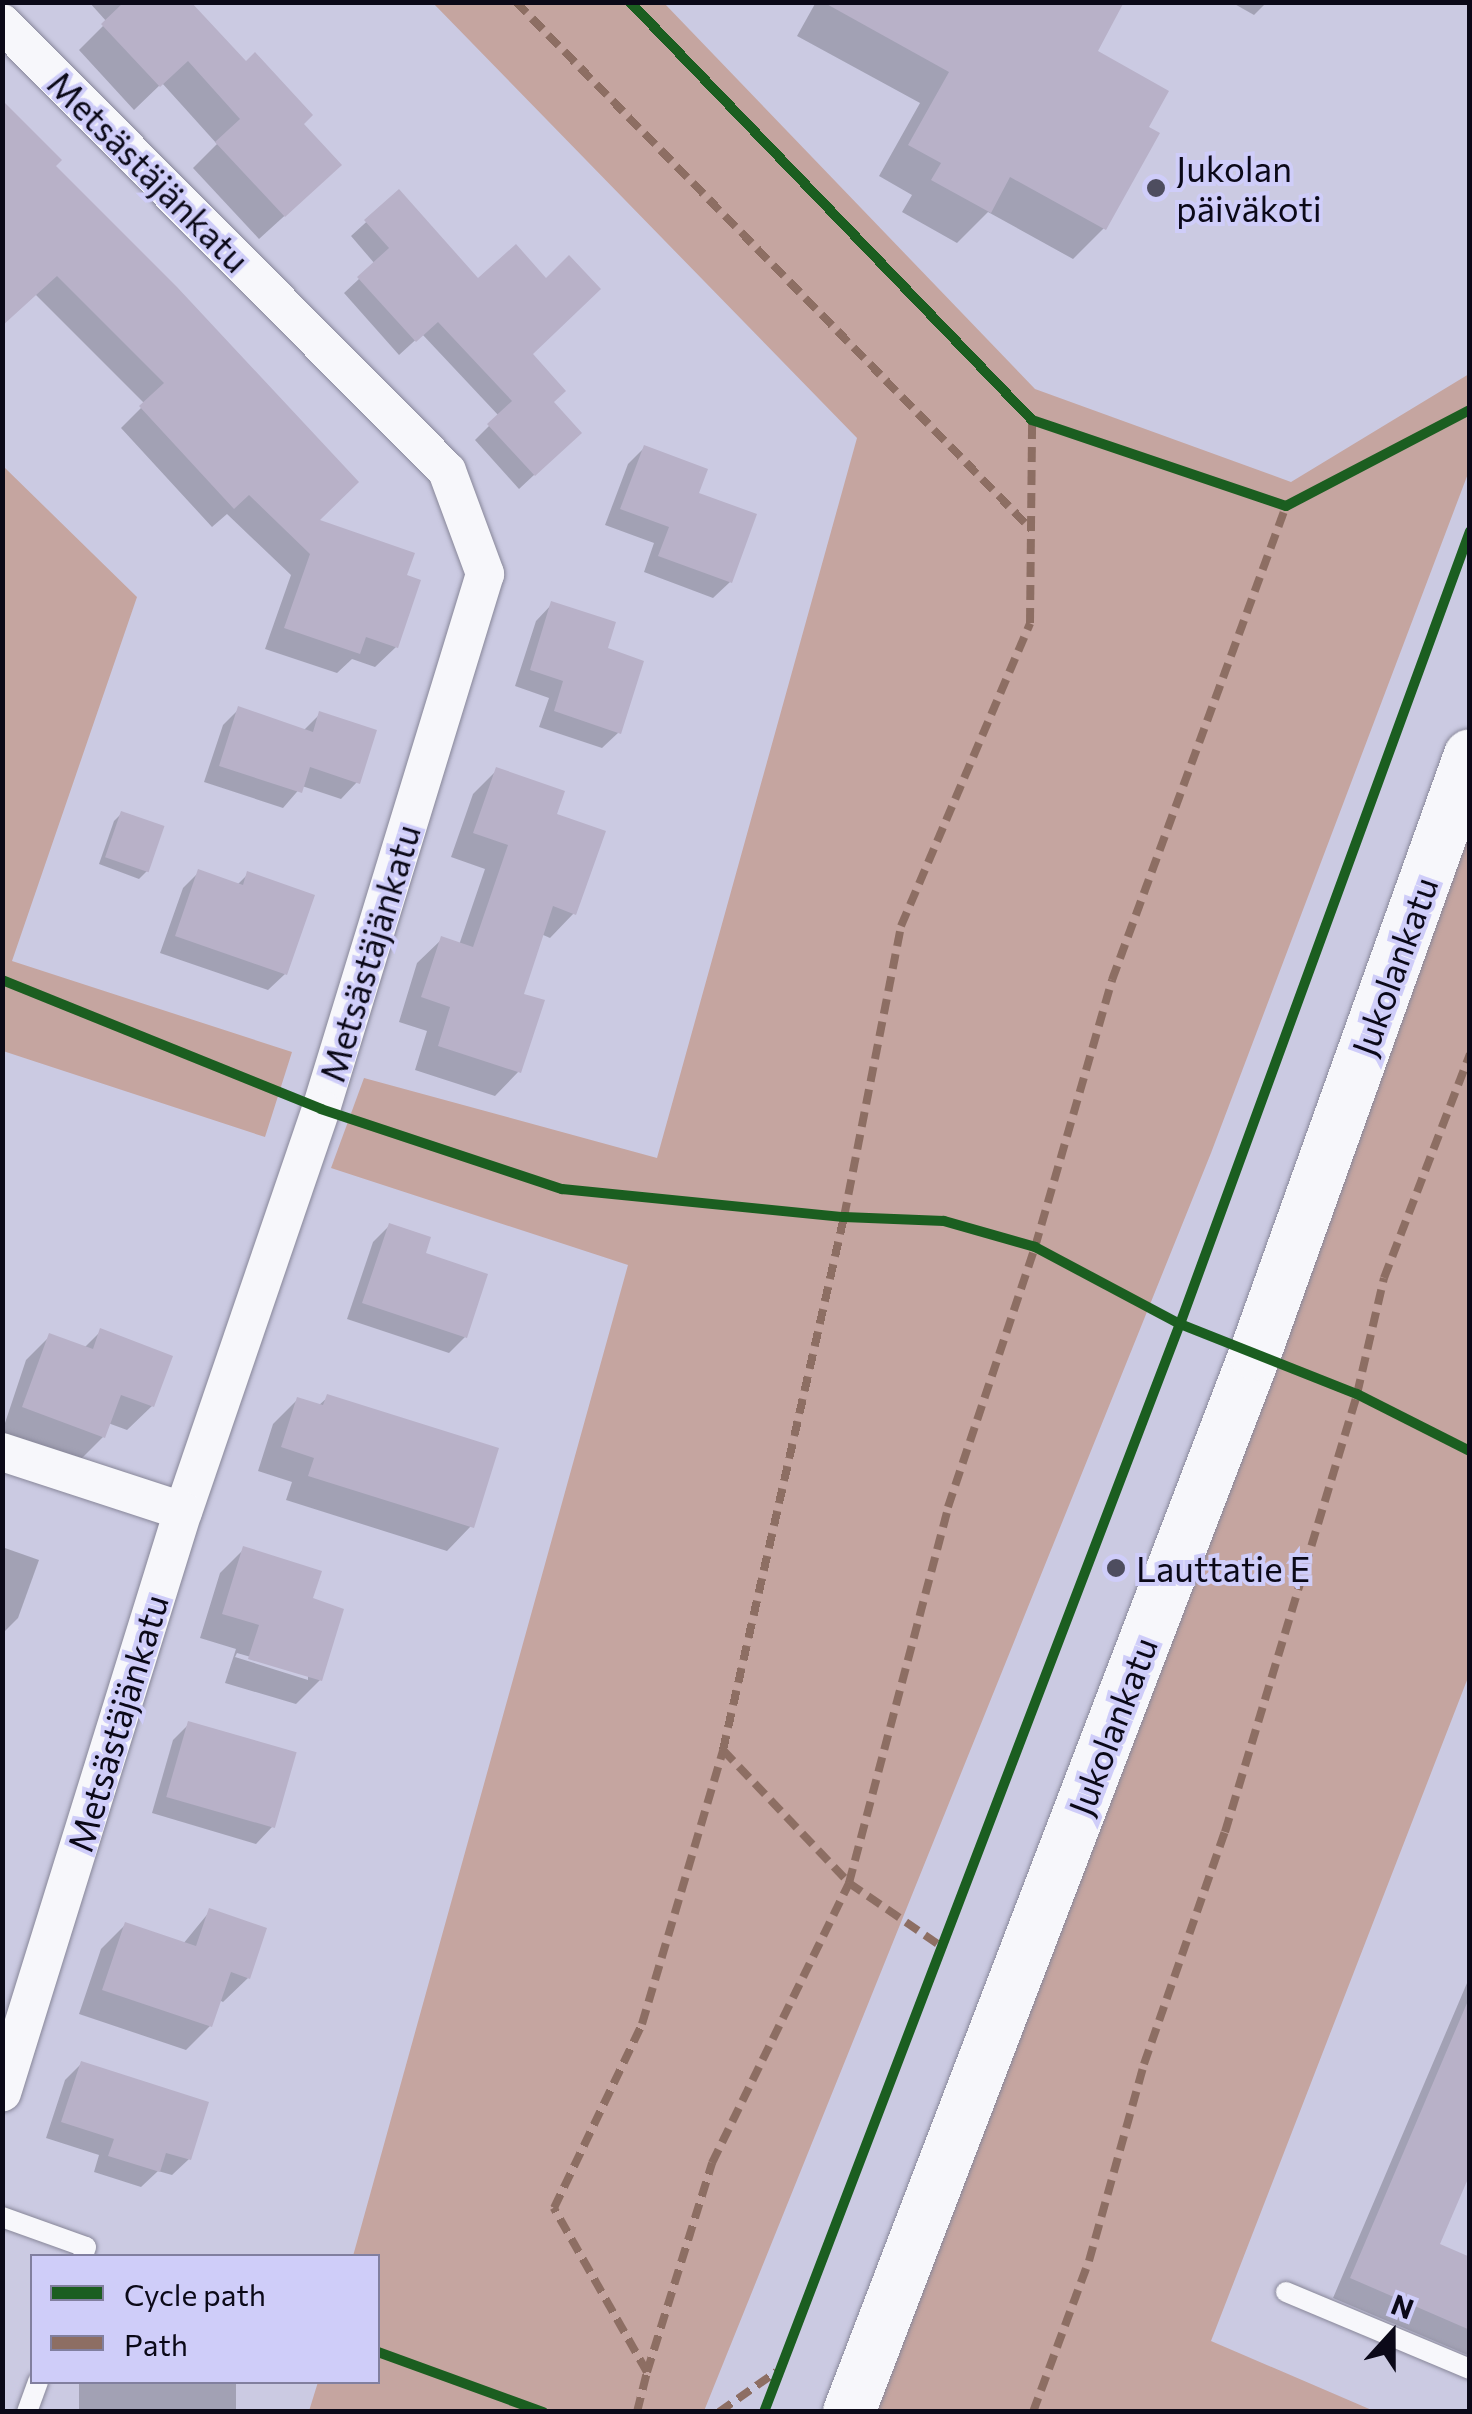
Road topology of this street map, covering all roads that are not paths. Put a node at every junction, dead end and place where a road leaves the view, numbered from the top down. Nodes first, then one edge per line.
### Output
1 (2, 24) edge
2 (1470, 755) edge
3 (2, 1452) edge
4 (183, 1511) junction
5 (2, 2093) edge
6 (2, 2217) edge
7 (84, 2254) edge
8 (1286, 2292) dead end
9 (1470, 2369) edge
10 (37, 2384) edge
11 (27, 2412) edge
12 (849, 2412) edge

1 - 4 street, Metsästäjänkatu
2 - 12 main road, Jukolankatu
3 - 4 street
4 - 5 street, Metsästäjänkatu
6 - 7 lane
8 - 9 lane
10 - 11 lane

